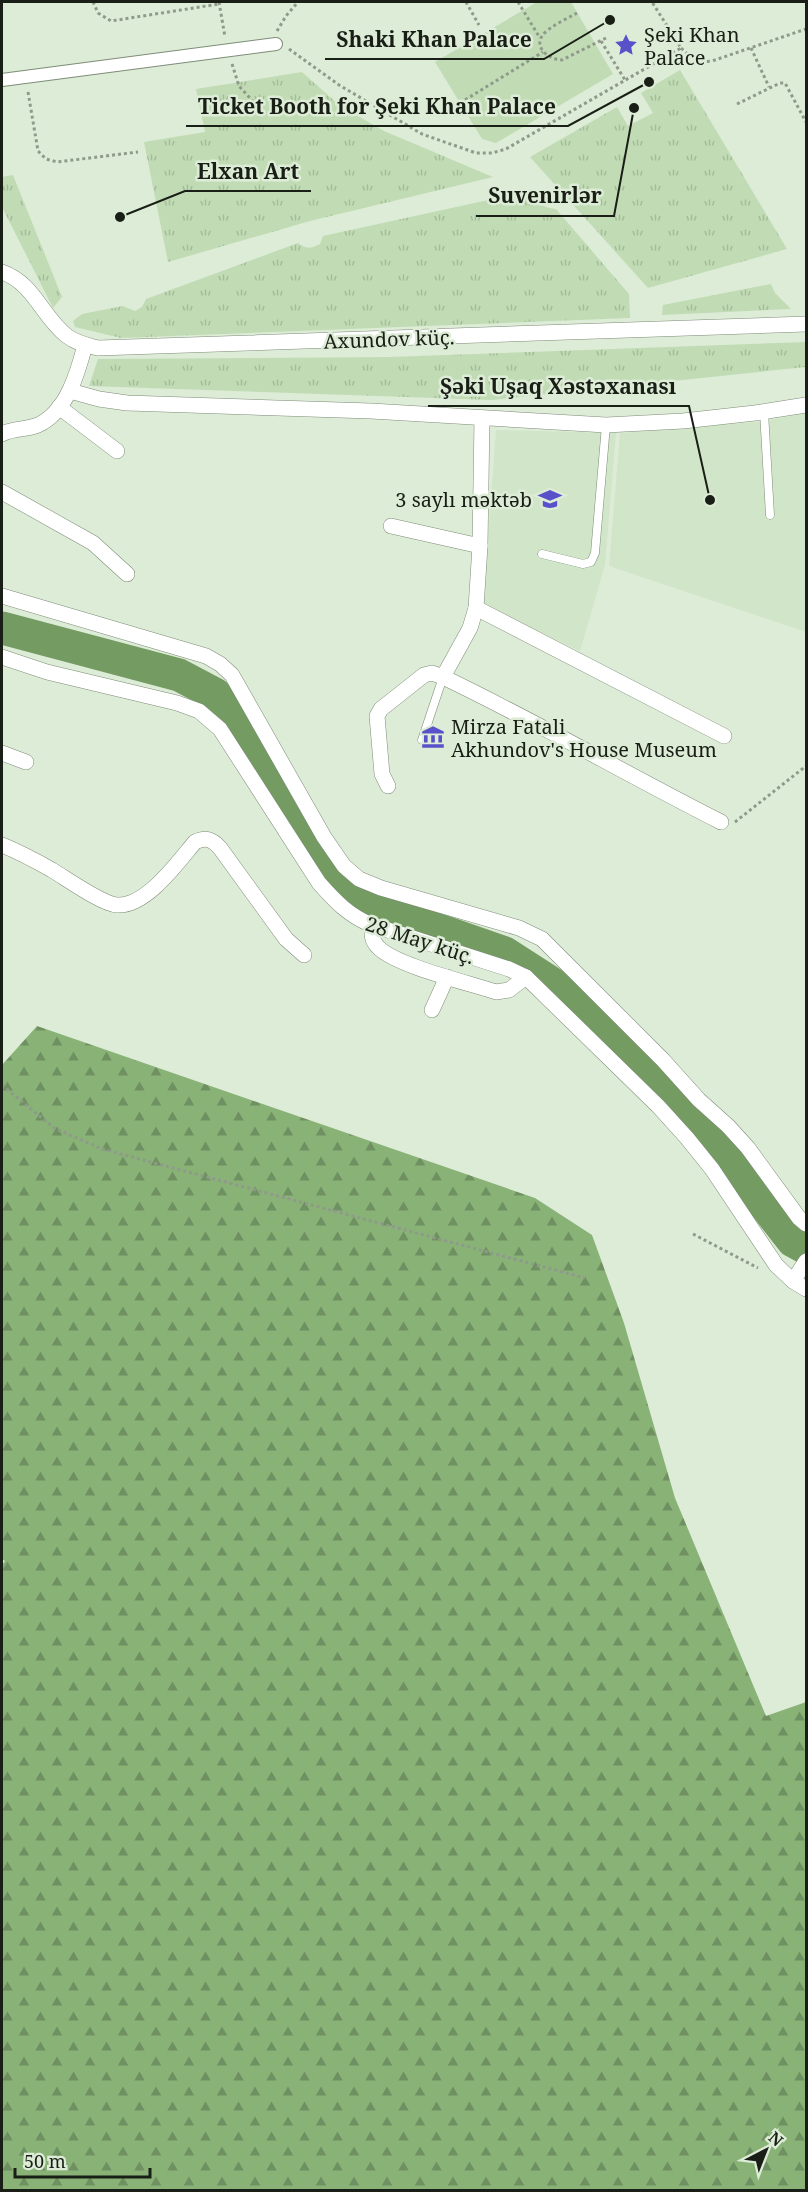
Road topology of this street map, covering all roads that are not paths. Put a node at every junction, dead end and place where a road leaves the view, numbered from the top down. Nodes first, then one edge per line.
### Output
1 (276, 44) road end
2 (2, 80) edge
3 (2, 272) edge
4 (807, 324) edge
5 (85, 345) junction
6 (70, 391) junction
7 (807, 405) edge
8 (59, 407) junction
9 (764, 412) junction
10 (483, 418) junction
11 (606, 425) junction
12 (2, 434) edge
13 (117, 451) dead end
14 (2, 492) edge
15 (770, 515) dead end
16 (391, 526) dead end
17 (480, 546) junction
18 (542, 554) dead end
19 (127, 574) dead end
20 (2, 596) edge
21 (476, 608) junction
22 (2, 657) edge
23 (442, 676) junction
24 (724, 736) dead end
25 (422, 740) dead end
26 (2, 753) edge
27 (26, 762) dead end
28 (388, 786) dead end
29 (722, 822) road end
30 (2, 845) edge
31 (372, 925) junction
32 (304, 955) dead end
33 (447, 977) junction
34 (526, 977) junction
35 (432, 1010) dead end
36 (807, 1224) edge
37 (804, 1264) edge
38 (793, 1281) junction
39 (807, 1289) edge

1 - 2 street
3 - 5 street, Axundov küç.
4 - 5 street, Axundov küç.
5 - 6 street
6 - 8 street
6 - 10 street
7 - 9 street
8 - 12 street
8 - 13 street
9 - 11 street
9 - 15 lane
10 - 11 street
10 - 17 street
11 - 18 lane
14 - 19 street
16 - 17 street
17 - 21 street
20 - 36 street
21 - 23 street
21 - 24 street
22 - 31 street, 28 May küç.
23 - 25 lane
23 - 28 street
23 - 29 street
26 - 27 street
30 - 32 street
31 - 33 street
31 - 34 street, 28 May küç.
33 - 34 street
33 - 35 street
34 - 38 street, 28 May küç.
37 - 38 street
38 - 39 street, 28 May küç.

